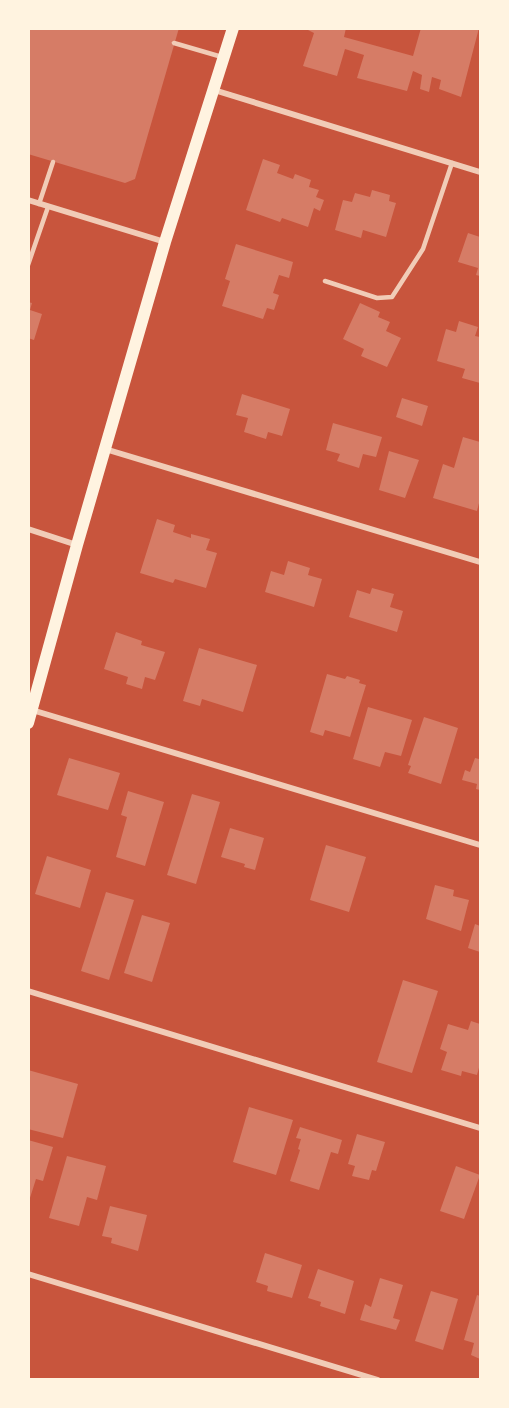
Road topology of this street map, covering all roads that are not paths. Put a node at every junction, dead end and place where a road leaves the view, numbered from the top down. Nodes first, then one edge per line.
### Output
1 (233, 28) edge
2 (174, 43) dead end
3 (224, 58) junction
4 (214, 90) junction
5 (53, 162) dead end
6 (452, 164) junction
7 (480, 172) edge
8 (28, 200) edge
9 (39, 204) junction
10 (48, 207) junction
11 (165, 242) junction
12 (28, 266) edge
13 (325, 281) dead end
14 (105, 449) junction
15 (28, 529) edge
16 (77, 545) junction
17 (480, 562) edge
18 (30, 717) edge
19 (480, 845) edge
20 (28, 992) edge
21 (480, 1128) edge
22 (28, 1274) edge
23 (378, 1380) edge

1 - 3 main road
2 - 3 lane
3 - 4 main road
4 - 6 street
4 - 11 main road
5 - 9 lane
6 - 7 street
6 - 13 lane
8 - 9 street
9 - 10 street
10 - 11 street
10 - 12 lane
11 - 14 main road
14 - 16 main road
14 - 17 street
15 - 16 street
16 - 18 main road
18 - 19 street
20 - 21 street
22 - 23 street

